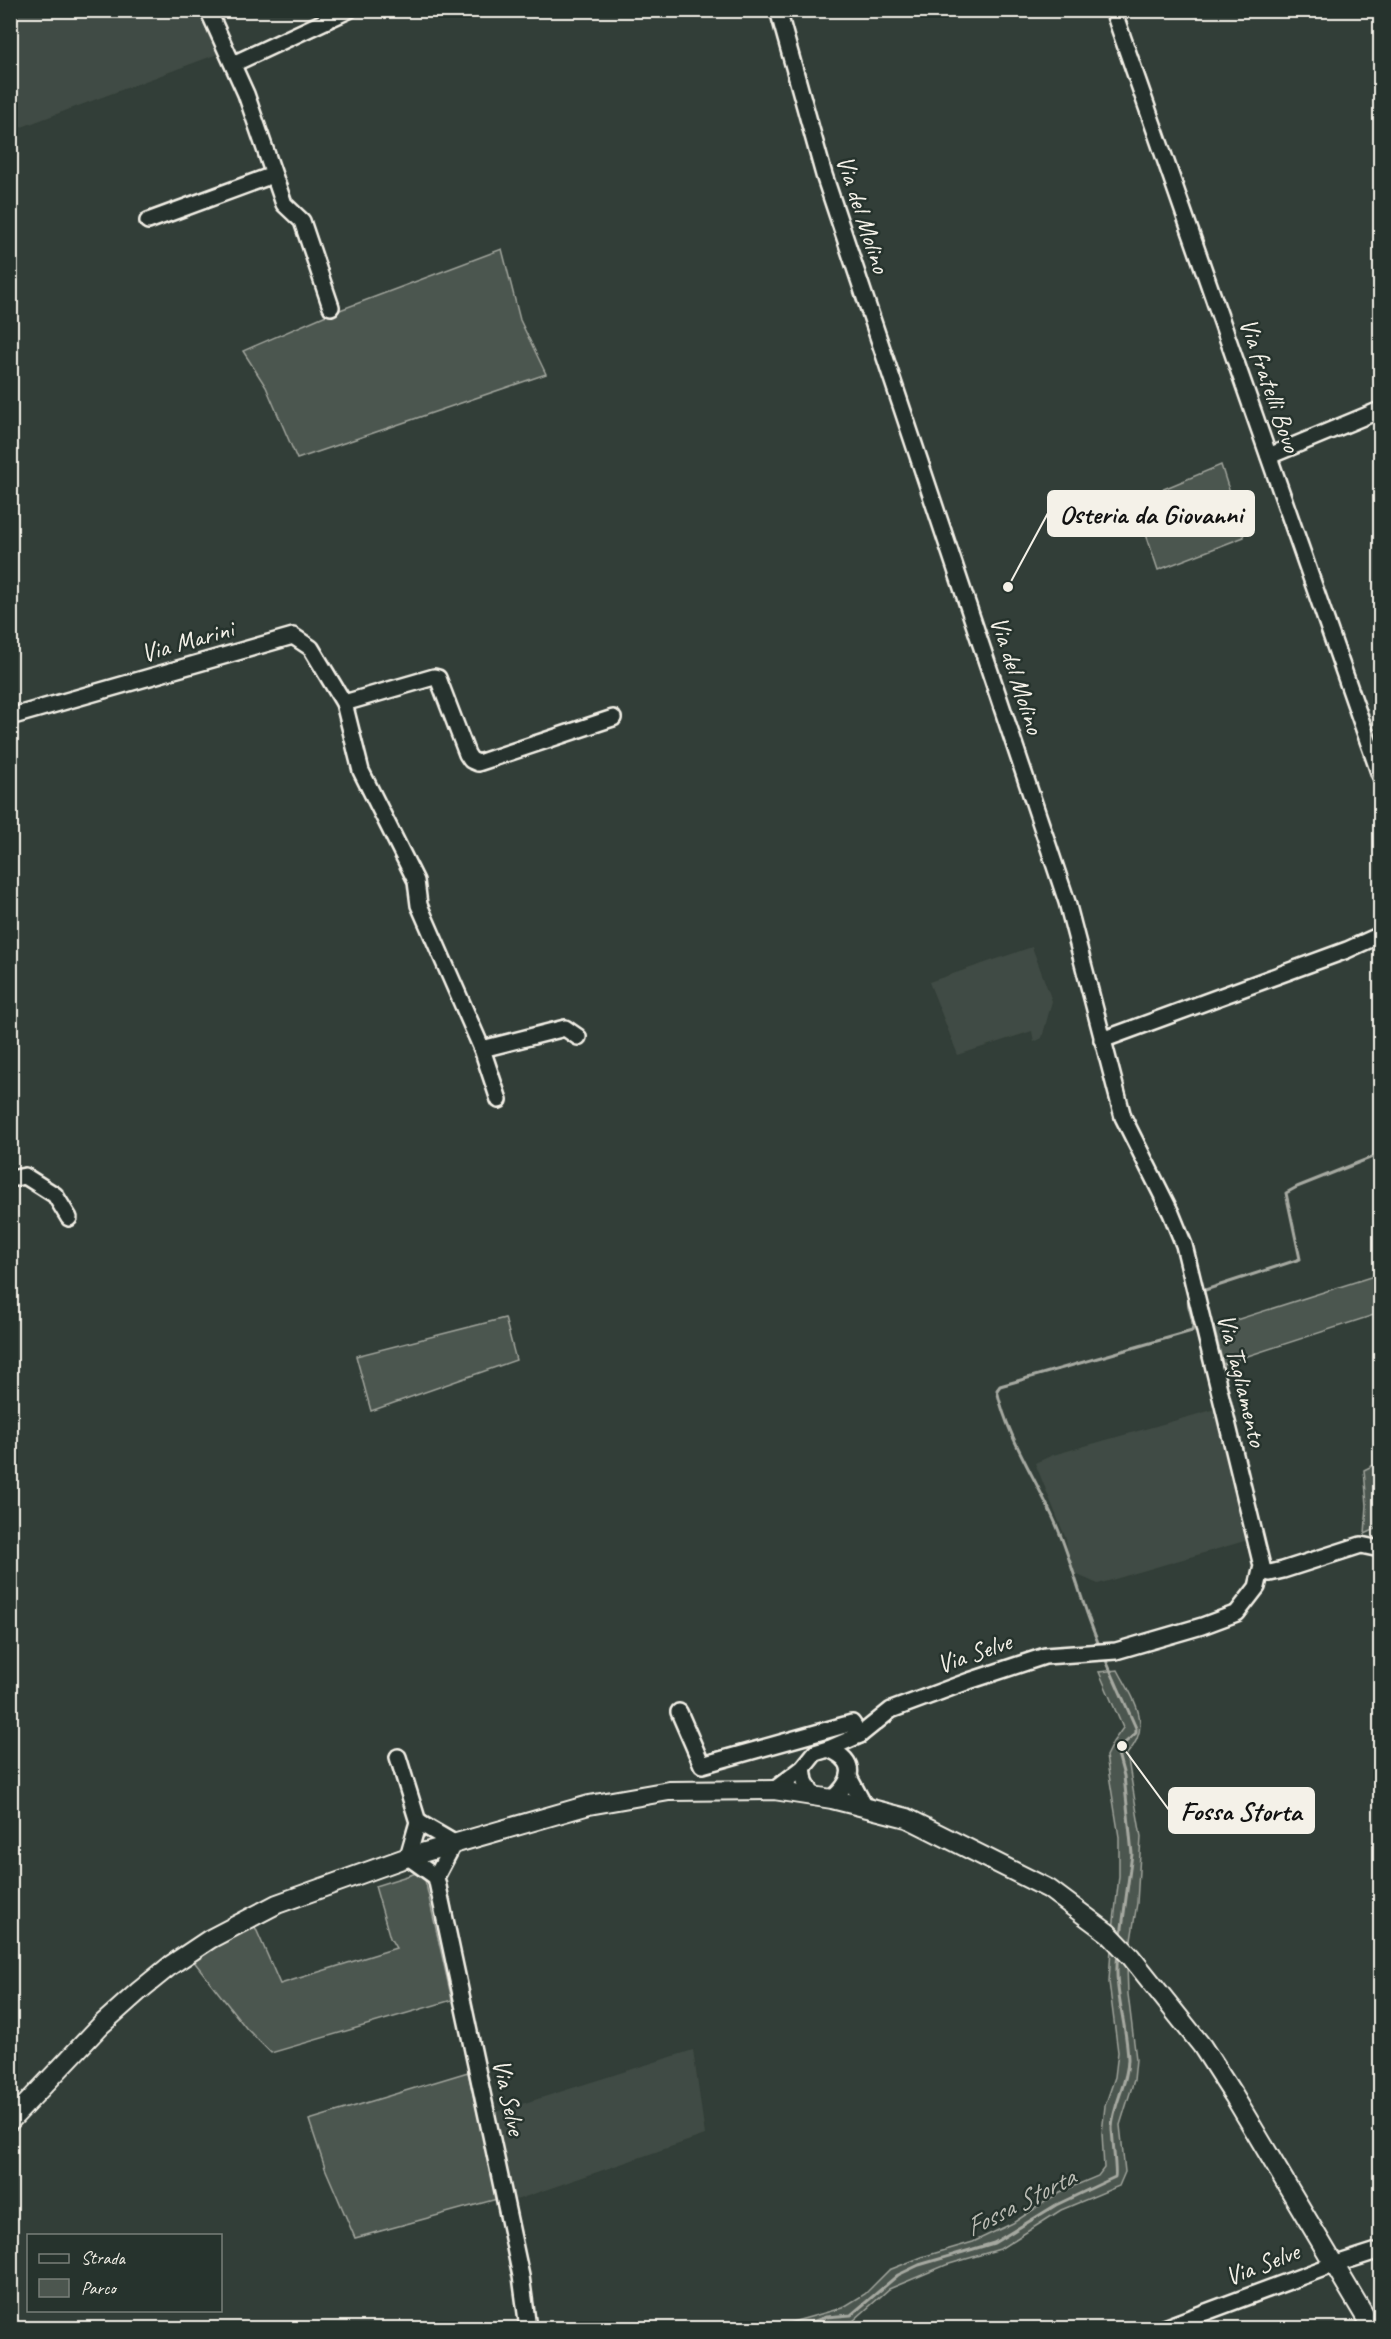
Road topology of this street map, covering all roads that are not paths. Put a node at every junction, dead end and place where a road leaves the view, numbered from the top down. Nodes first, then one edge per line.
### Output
1 (208, 10) edge
2 (349, 10) edge
3 (778, 10) edge
4 (1113, 10) edge
5 (233, 64) junction
6 (273, 174) junction
7 (148, 221) dead end
8 (331, 307) dead end
9 (1380, 410) edge
10 (1269, 456) junction
11 (344, 704) junction
12 (10, 717) edge
13 (613, 718) dead end
14 (1380, 775) edge
15 (1380, 935) edge
16 (578, 1037) dead end
17 (1102, 1040) junction
18 (482, 1049) junction
19 (499, 1100) dead end
20 (10, 1179) edge
21 (69, 1218) dead end
22 (1380, 1549) edge
23 (1262, 1571) junction
24 (679, 1712) dead end
25 (860, 1736) junction
26 (828, 1749) junction
27 (398, 1757) dead end
28 (803, 1768) junction
29 (849, 1771) junction
30 (774, 1790) junction
31 (813, 1796) junction
32 (832, 1799) junction
33 (865, 1807) junction
34 (418, 1822) junction
35 (454, 1843) junction
36 (408, 1857) junction
37 (436, 1877) junction
38 (10, 2121) edge
39 (1380, 2250) edge
40 (1333, 2265) junction
41 (528, 2328) edge
42 (1163, 2328) edge
43 (1372, 2328) edge

1 - 5 street
2 - 5 street
3 - 17 street, Via del Molino
4 - 10 street, Via fratelli Bovo
5 - 6 street
6 - 7 street
6 - 8 street
9 - 10 street
10 - 14 street, Via fratelli Bovo
11 - 12 street, Via Marini
11 - 13 street
11 - 18 street, Via Marini
15 - 17 street
16 - 18 street
17 - 23 street, Via Tagliamento
18 - 19 street, Via Marini
20 - 21 street
22 - 23 street
23 - 25 street, Via Selve
24 - 25 street
25 - 26 street, Via Selve
25 - 29 street, Via Selve
26 - 28 street, Via Selve
26 - 29 street
27 - 34 street
28 - 30 street, Via Selve
28 - 31 street
29 - 32 street, Via Selve
29 - 33 street
30 - 31 main road
30 - 35 main road
31 - 32 main road
32 - 33 main road
33 - 40 main road
34 - 35 street
34 - 36 street
35 - 36 main road
35 - 37 street
36 - 37 street
36 - 38 main road
37 - 41 street, Via Selve
39 - 40 street, Via Selve
40 - 42 street, Via Selve
40 - 43 main road

